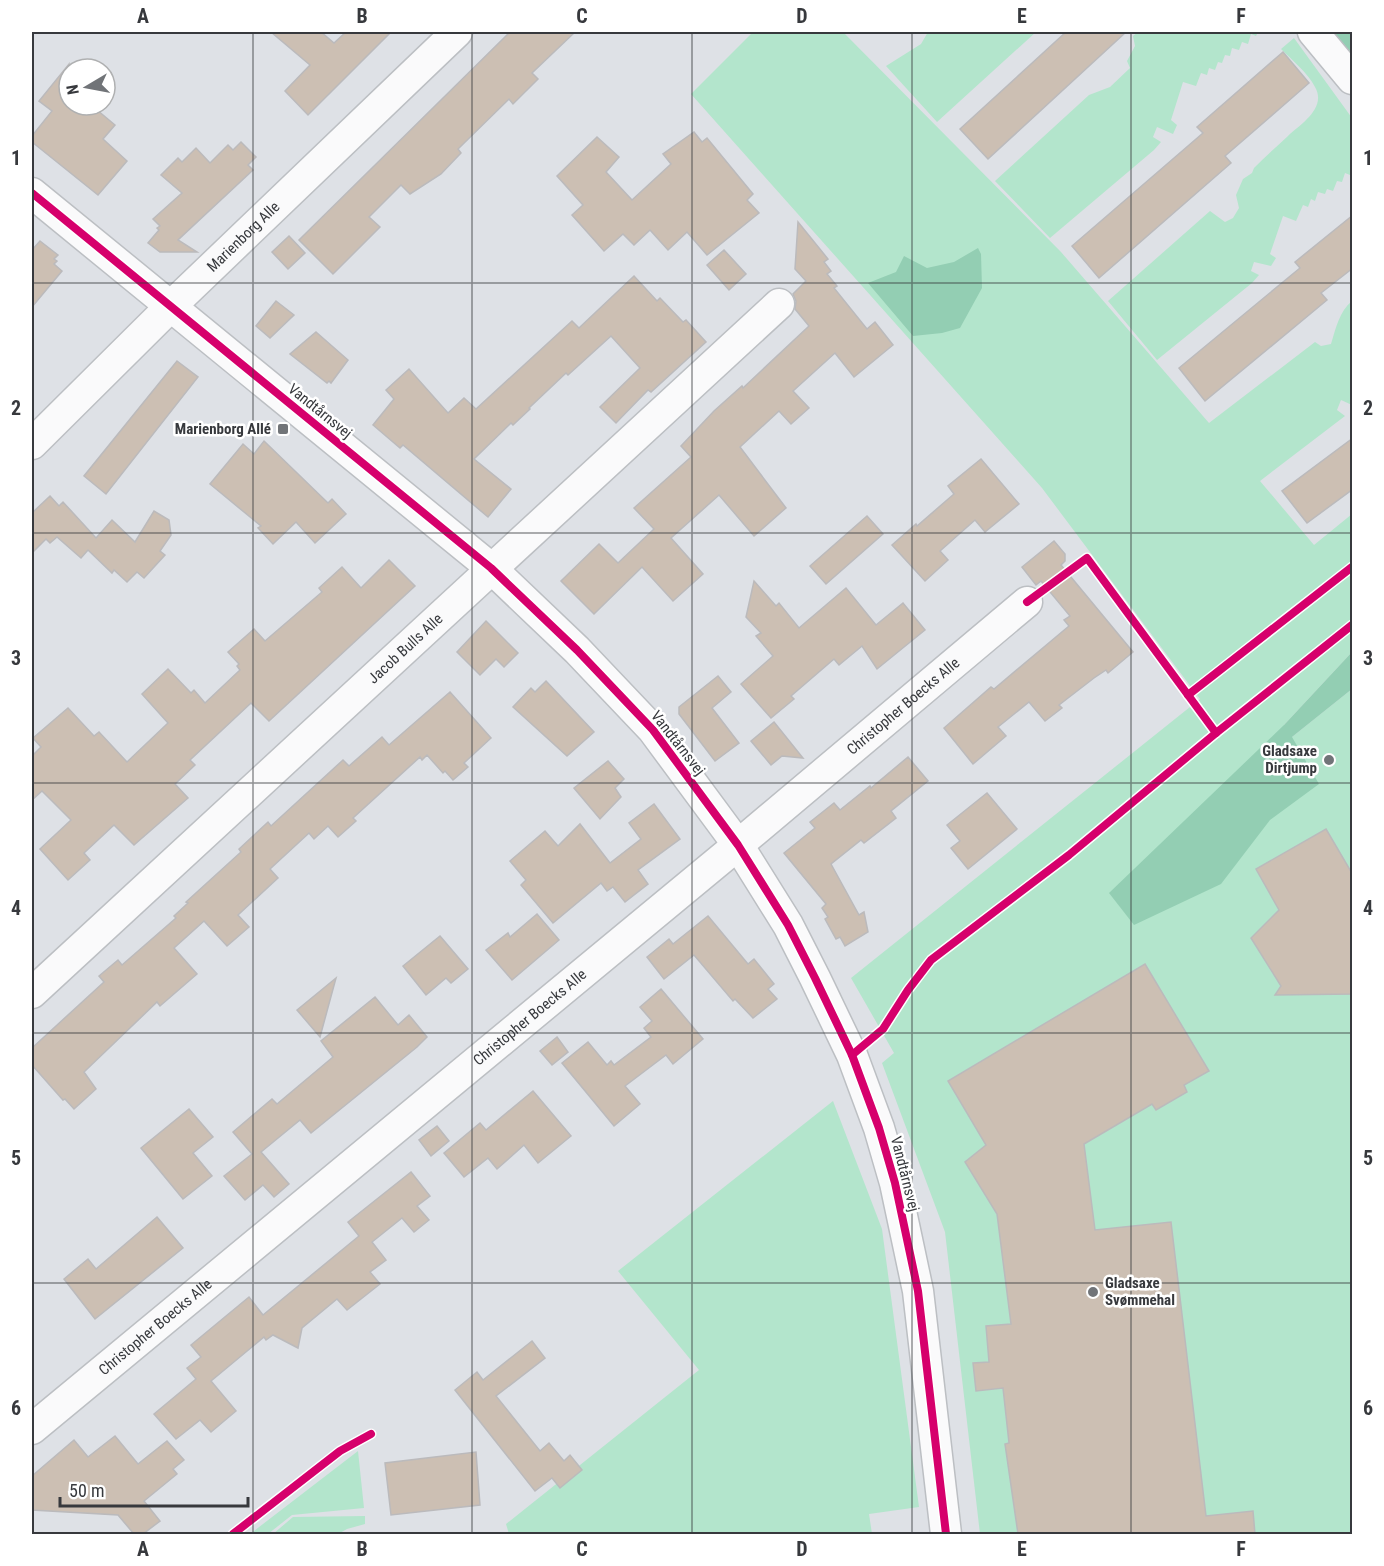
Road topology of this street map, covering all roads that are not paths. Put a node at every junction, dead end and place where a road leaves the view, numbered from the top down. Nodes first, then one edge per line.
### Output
1 (457, 32) edge
2 (1313, 32) edge
3 (1353, 80) edge
4 (32, 193) edge
5 (779, 304) dead end
6 (170, 307) junction
7 (32, 444) edge
8 (491, 568) junction
9 (1027, 602) dead end
10 (738, 845) junction
11 (32, 993) edge
12 (32, 1429) edge
13 (946, 1534) edge

1 - 6 street, Marienborg Alle
2 - 3 street
4 - 6 street, Vandtårnsvej
5 - 8 street, Jacob Bulls Alle
6 - 7 street, Marienborg Alle
6 - 8 street, Vandtårnsvej
8 - 10 street, Vandtårnsvej
8 - 11 street, Jacob Bulls Alle
9 - 10 street, Christopher Boecks Alle
10 - 12 street, Christopher Boecks Alle
10 - 13 street, Vandtårnsvej

